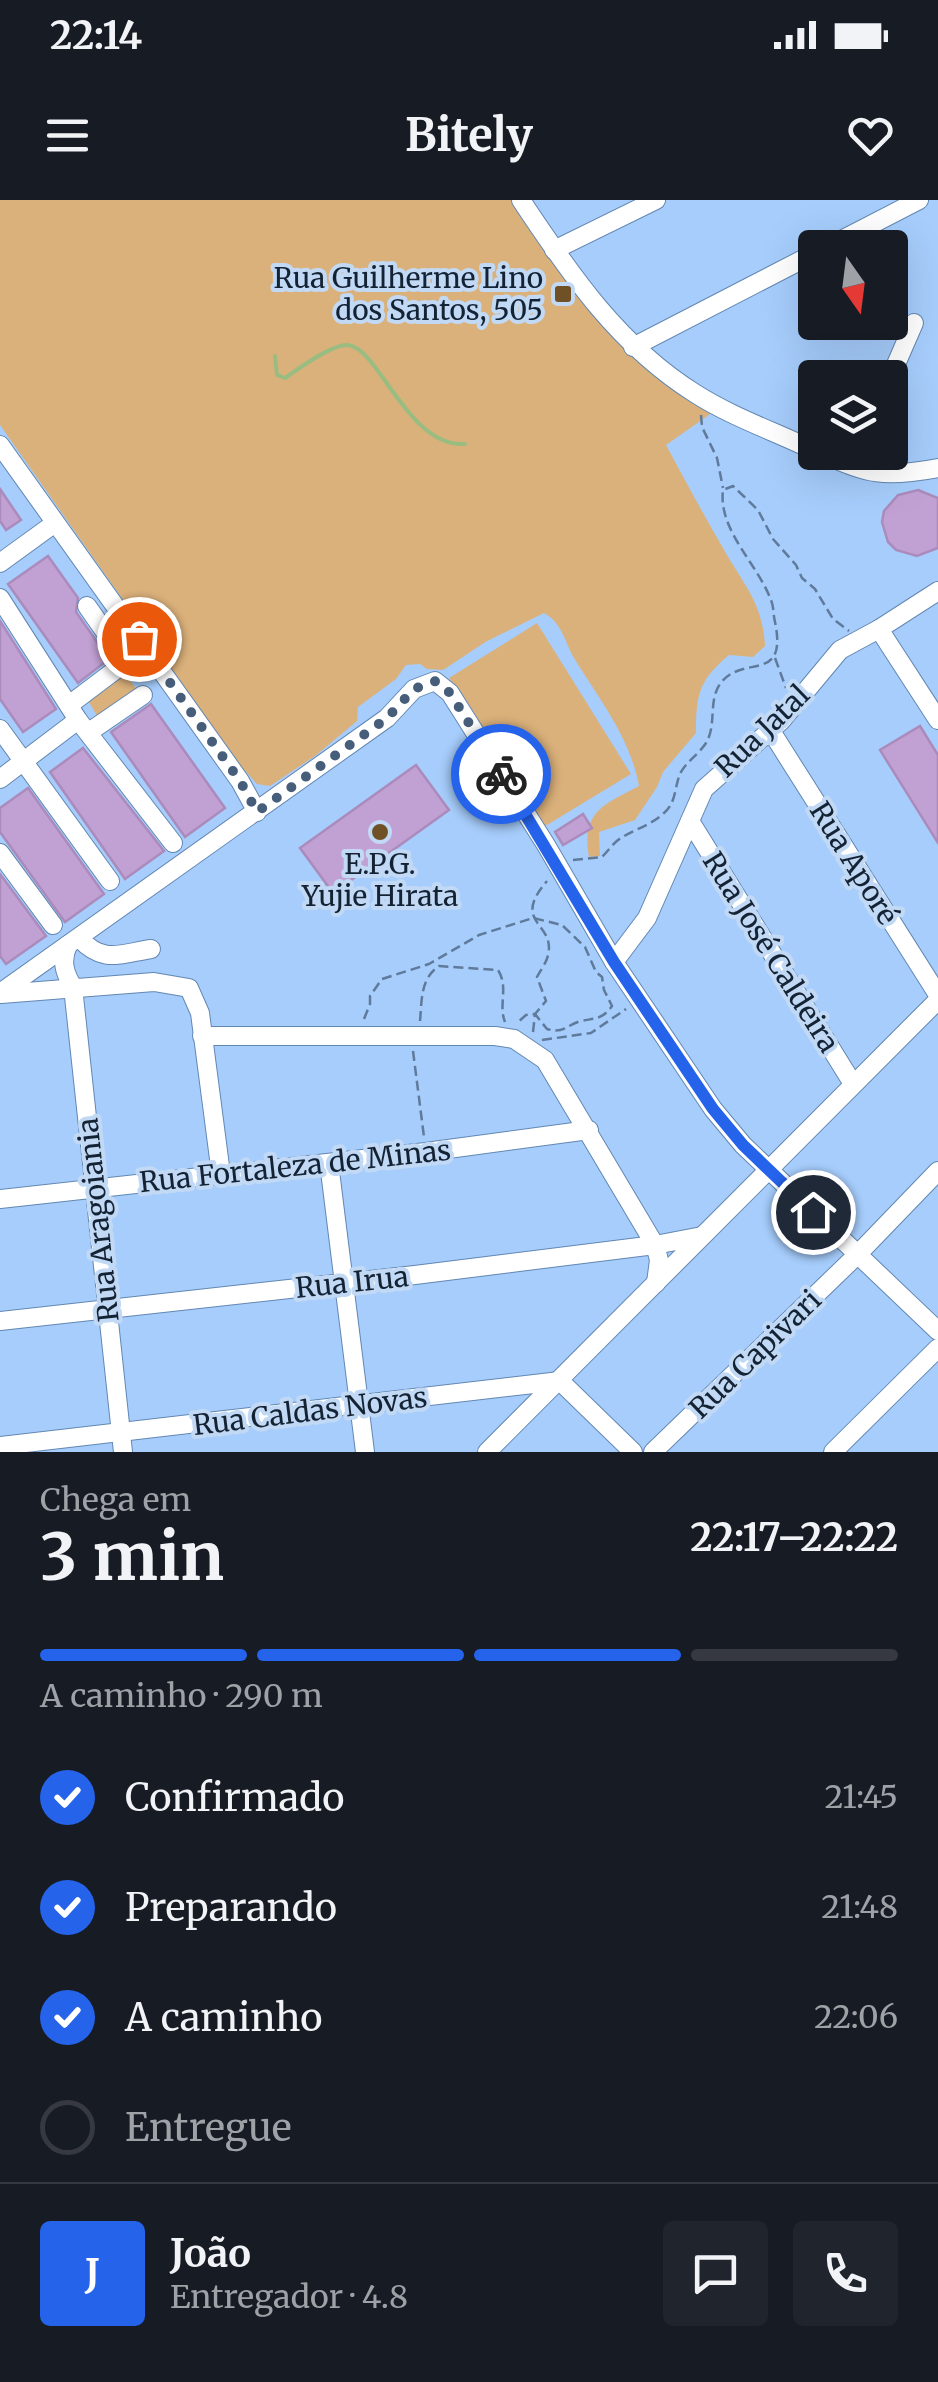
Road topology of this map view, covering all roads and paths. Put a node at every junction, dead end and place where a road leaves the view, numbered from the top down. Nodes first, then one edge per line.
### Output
1 (520, 200) edge
2 (656, 200) edge
3 (919, 200) edge
4 (861, 230) edge
5 (554, 250) junction
6 (798, 262) edge
7 (914, 323) dead end
8 (632, 347) junction
9 (898, 360) edge
10 (708, 401) junction
11 (798, 443) edge
12 (0, 444) edge
13 (938, 468) edge
14 (868, 470) edge
15 (723, 490) junction
16 (56, 523) junction
17 (0, 563) edge
18 (938, 591) edge
19 (0, 598) edge
20 (87, 606) dead end
21 (879, 629) junction
22 (854, 640) junction
23 (774, 657) junction
24 (143, 696) dead end
25 (793, 707) junction
26 (79, 719) junction
27 (938, 720) edge
28 (0, 729) edge
29 (771, 731) junction
30 (22, 762) junction
31 (0, 779) edge
32 (257, 812) junction
33 (690, 821) junction
34 (174, 843) dead end
35 (0, 854) edge
36 (560, 868) junction
37 (110, 881) dead end
38 (533, 918) junction
39 (53, 925) dead end
40 (73, 941) junction
41 (152, 949) dead end
42 (444, 955) junction
43 (614, 962) junction
44 (438, 966) junction
45 (73, 988) junction
46 (0, 993) edge
47 (938, 997) edge
48 (640, 1000) junction
49 (535, 1014) junction
50 (532, 1028) dead end
51 (358, 1035) junction
52 (414, 1035) junction
53 (202, 1036) junction
54 (535, 1042) dead end
55 (852, 1084) junction
56 (589, 1130) junction
57 (426, 1152) junction
58 (328, 1163) junction
59 (768, 1170) junction
60 (938, 1171) edge
61 (221, 1174) junction
62 (96, 1188) junction
63 (0, 1200) edge
64 (702, 1236) junction
65 (656, 1245) junction
66 (857, 1255) junction
67 (346, 1283) junction
68 (656, 1283) junction
69 (107, 1310) junction
70 (0, 1321) edge
71 (938, 1331) edge
72 (938, 1348) edge
73 (560, 1380) junction
74 (510, 1387) junction
75 (360, 1406) junction
76 (529, 1412) junction
77 (122, 1442) edge
78 (0, 1446) edge
79 (491, 1451) edge
80 (365, 1452) edge
81 (633, 1452) edge
82 (654, 1452) edge
83 (833, 1452) edge

1 - 5 street
2 - 5 street
3 - 4 street
5 - 8 street
6 - 8 street
7 - 9 street
8 - 10 street
10 - 11 street
10 - 15 path
12 - 16 street
13 - 14 street
15 - 22 path
15 - 23 path
16 - 17 street
16 - 32 street
18 - 21 street, Rua Jatal
19 - 26 street
20 - 26 street
21 - 22 street, Rua Jatal
21 - 27 street
22 - 25 street, Rua Jatal
23 - 25 path
23 - 36 path
24 - 26 street
25 - 29 street, Rua Jatal
26 - 30 street
26 - 34 street
28 - 30 street
29 - 33 street, Rua Jatal
29 - 47 street, Rua Aporé
30 - 31 street
30 - 37 street
32 - 36 street
32 - 40 street
33 - 43 street, Rua Jatal
33 - 55 street, Rua José Caldeira
35 - 39 street
36 - 38 path
36 - 43 street
38 - 42 path
38 - 49 path
38 - 49 path
40 - 41 street
40 - 45 street, Rua Aragoiania
40 - 46 street
42 - 44 path
42 - 51 path
43 - 48 street
44 - 49 path
44 - 52 path
45 - 46 street
45 - 53 street
45 - 62 street, Rua Aragoiania
47 - 55 street
48 - 54 path
48 - 59 street
49 - 50 path
51 - 52 street
51 - 53 street
52 - 56 street
52 - 57 path
53 - 61 street
55 - 59 street
56 - 57 street, Rua Fortaleza de Minas
56 - 65 street
57 - 58 street, Rua Fortaleza de Minas
58 - 61 street, Rua Fortaleza de Minas
58 - 67 street
59 - 64 street
59 - 66 street
60 - 66 street, Rua Capivari
61 - 62 street, Rua Fortaleza de Minas
62 - 63 street, Rua Fortaleza de Minas
62 - 69 street, Rua Aragoiania
64 - 65 street, Rua Irua
64 - 68 street
65 - 67 street, Rua Irua
65 - 68 street
66 - 71 street
66 - 82 street, Rua Capivari
67 - 69 street, Rua Irua
67 - 75 street
68 - 73 street
69 - 70 street, Rua Irua
69 - 77 street, Rua Aragoiania
72 - 83 street
73 - 74 street, Rua Caldas Novas
73 - 76 street
73 - 81 street
74 - 75 street, Rua Caldas Novas
74 - 76 street
75 - 77 street, Rua Caldas Novas
75 - 80 street
76 - 79 street
77 - 78 street, Rua Caldas Novas

